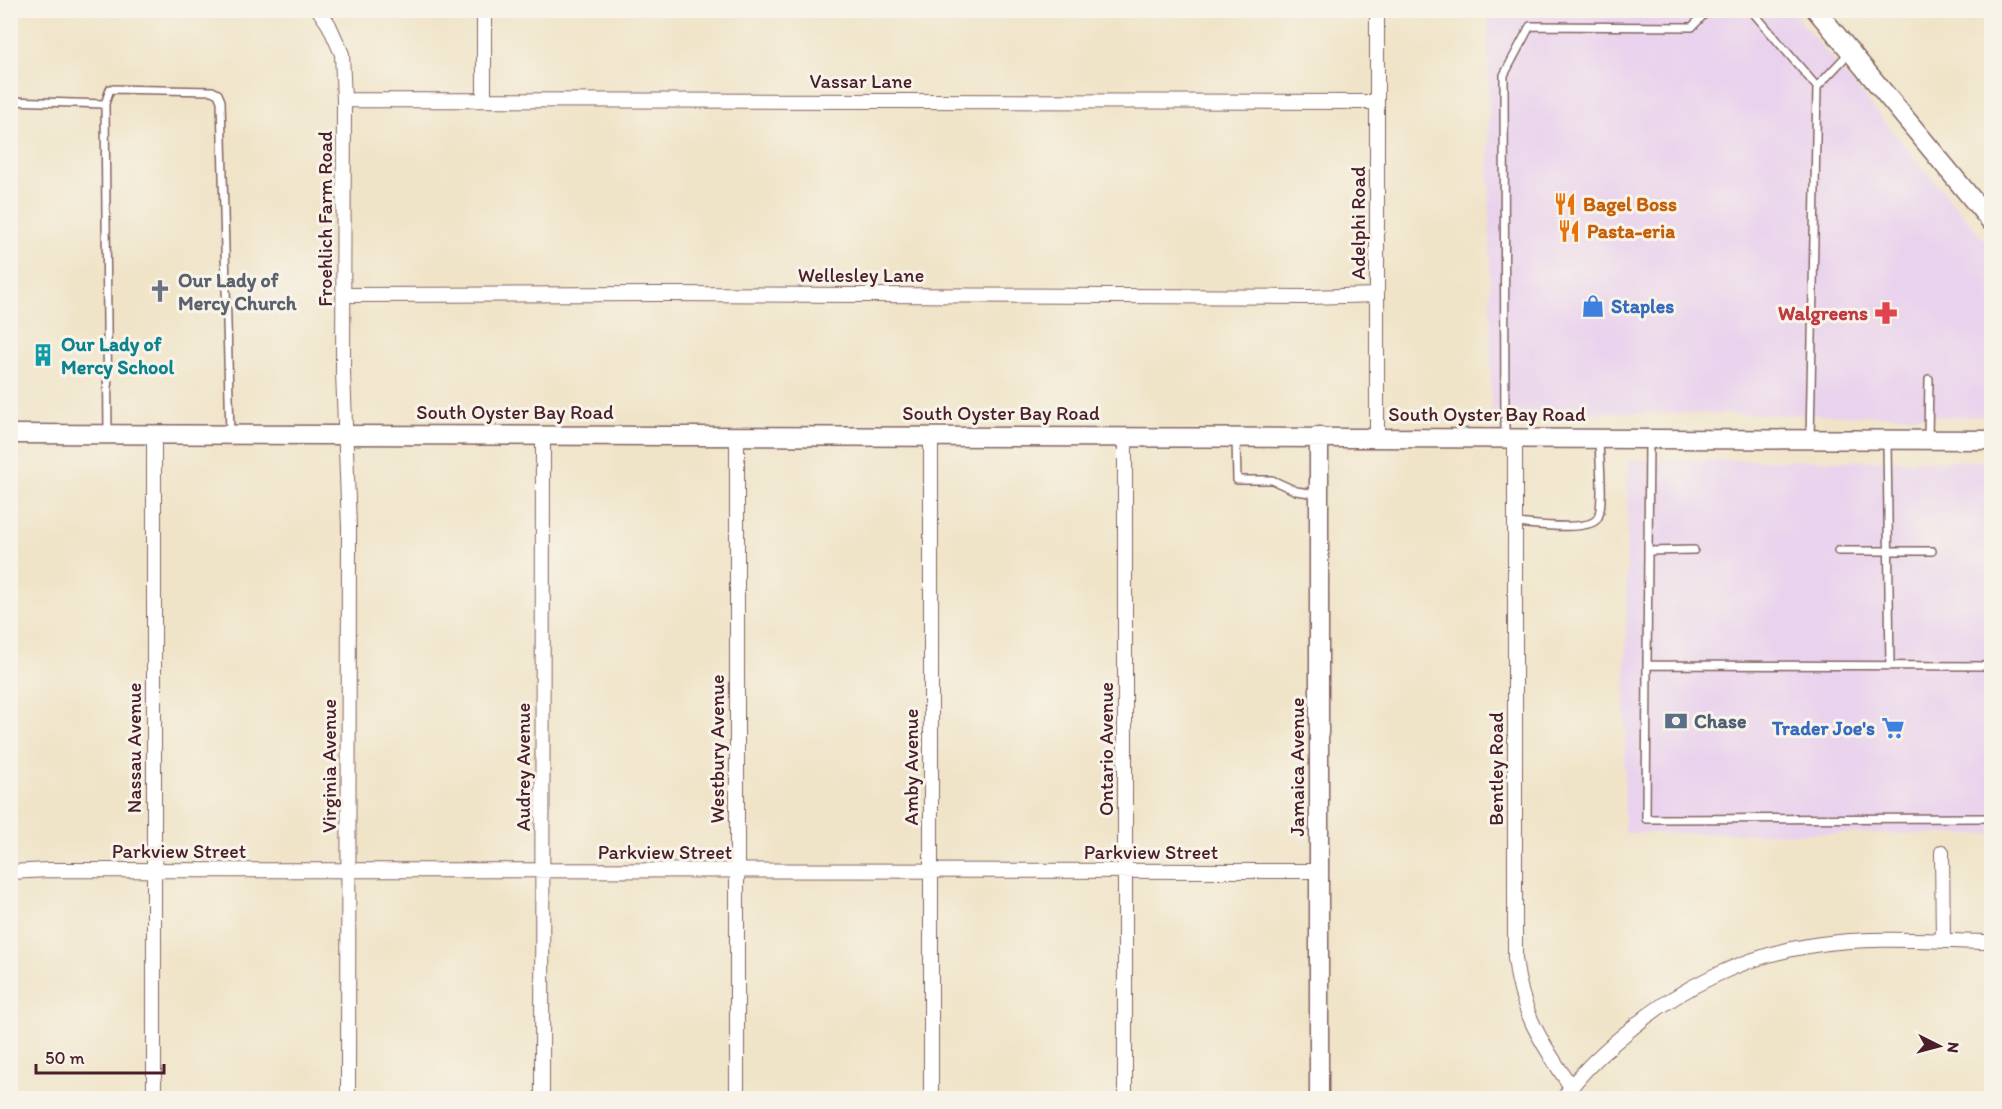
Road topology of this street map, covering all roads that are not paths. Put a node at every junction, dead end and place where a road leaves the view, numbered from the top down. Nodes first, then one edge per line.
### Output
1 (319, 10) edge
2 (484, 10) edge
3 (1377, 10) edge
4 (1708, 10) edge
5 (1751, 10) edge
6 (1816, 10) edge
7 (1850, 52) junction
8 (1817, 87) junction
9 (344, 100) junction
10 (484, 100) junction
11 (10, 101) edge
12 (1377, 102) junction
13 (105, 104) junction
14 (1991, 221) edge
15 (344, 295) junction
16 (1377, 295) junction
17 (1929, 380) dead end
18 (10, 434) edge
19 (108, 434) junction
20 (154, 434) junction
21 (230, 434) junction
22 (346, 434) junction
23 (543, 435) junction
24 (737, 435) junction
25 (931, 435) junction
26 (1125, 436) junction
27 (1236, 436) junction
28 (1319, 436) junction
29 (1377, 436) junction
30 (1510, 437) junction
31 (1599, 437) junction
32 (1649, 438) junction
33 (1810, 439) junction
34 (1887, 439) junction
35 (1928, 439) junction
36 (1992, 440) edge
37 (1319, 494) junction
38 (1515, 523) junction
39 (1694, 550) dead end
40 (1648, 551) junction
41 (1838, 551) dead end
42 (1888, 551) junction
43 (1932, 551) dead end
44 (1647, 665) junction
45 (1890, 666) junction
46 (1992, 666) edge
47 (1992, 818) edge
48 (1942, 852) dead end
49 (154, 870) junction
50 (348, 870) junction
51 (543, 871) junction
52 (737, 871) junction
53 (1125, 871) junction
54 (1319, 871) junction
55 (10, 872) edge
56 (931, 872) junction
57 (1943, 941) junction
58 (1992, 942) edge
59 (1567, 1093) edge
60 (154, 1098) edge
61 (348, 1098) edge
62 (542, 1098) edge
63 (737, 1098) edge
64 (931, 1098) edge
65 (1125, 1098) edge
66 (1319, 1098) edge

1 - 9 street, Froehlich Farm Road
2 - 10 street
3 - 12 street, Adelphi Road
4 - 30 lane
5 - 8 lane
6 - 7 main road
7 - 8 lane
7 - 14 main road
8 - 33 lane
9 - 10 street, Vassar Lane
9 - 15 street, Froehlich Farm Road
10 - 12 street, Vassar Lane
11 - 13 lane
12 - 16 street, Adelphi Road
13 - 19 lane
13 - 21 lane
15 - 16 street, Wellesley Lane
15 - 22 street, Froehlich Farm Road
16 - 29 street, Adelphi Road
17 - 35 lane
18 - 19 main road, South Oyster Bay Road
19 - 20 main road, South Oyster Bay Road
20 - 21 main road, South Oyster Bay Road
20 - 49 street, Nassau Avenue
21 - 22 main road, South Oyster Bay Road
22 - 23 main road, South Oyster Bay Road
22 - 50 street, Virginia Avenue
23 - 24 main road, South Oyster Bay Road
23 - 51 street, Audrey Avenue
24 - 25 main road, South Oyster Bay Road
24 - 52 street, Westbury Avenue
25 - 26 main road, South Oyster Bay Road
25 - 56 street, Amby Avenue
26 - 27 main road, South Oyster Bay Road
26 - 53 street, Ontario Avenue
27 - 28 main road, South Oyster Bay Road
27 - 37 lane
28 - 29 main road, South Oyster Bay Road
28 - 37 main road, Jamaica Avenue
29 - 30 main road, South Oyster Bay Road
30 - 31 main road, South Oyster Bay Road
30 - 38 street, Bentley Road
31 - 32 main road, South Oyster Bay Road
31 - 38 lane
32 - 33 main road, South Oyster Bay Road
32 - 40 lane
33 - 34 main road, South Oyster Bay Road
34 - 35 main road, South Oyster Bay Road
34 - 42 lane
35 - 36 main road, South Oyster Bay Road
37 - 54 main road, Jamaica Avenue
38 - 59 street, Bentley Road
39 - 40 lane
40 - 44 lane
41 - 42 lane
42 - 43 lane
42 - 45 lane
44 - 45 lane
44 - 47 lane
45 - 46 lane
48 - 57 street
49 - 50 street, Parkview Street
49 - 55 street, Parkview Street
49 - 60 street, Nassau Avenue
50 - 51 street, Parkview Street
50 - 61 street, Virginia Avenue
51 - 52 street, Parkview Street
51 - 62 street, Audrey Avenue
52 - 56 street, Parkview Street
52 - 63 street, Westbury Avenue
53 - 54 street, Parkview Street
53 - 56 street, Parkview Street
53 - 65 street, Ontario Avenue
54 - 66 main road, Jamaica Avenue
56 - 64 street, Amby Avenue
57 - 58 street
57 - 59 street

